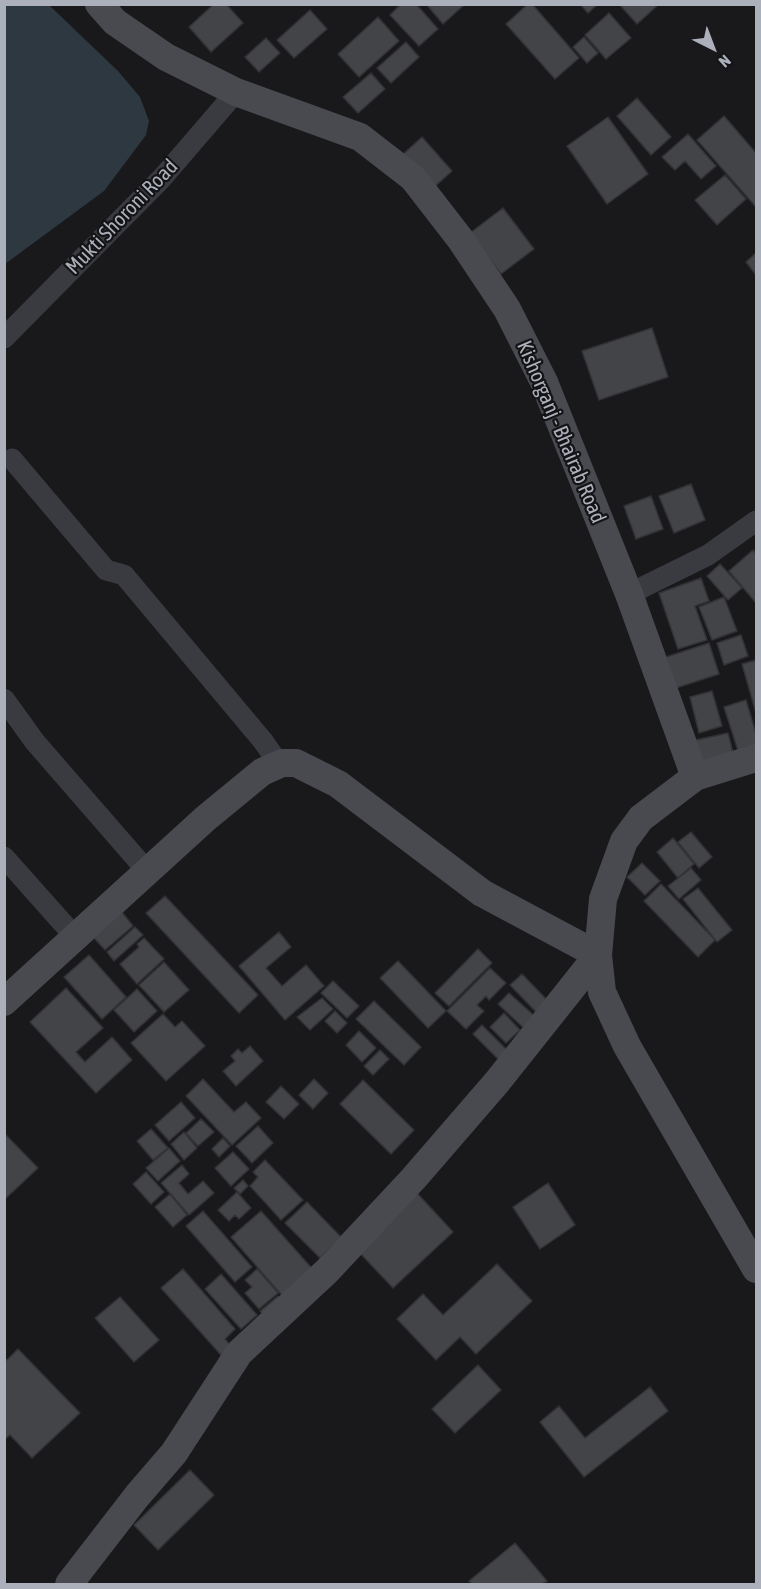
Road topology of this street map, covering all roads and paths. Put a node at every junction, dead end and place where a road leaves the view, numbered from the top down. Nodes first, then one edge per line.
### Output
1 (99, 4) edge
2 (236, 92) junction
3 (4, 338) edge
4 (12, 459) dead end
5 (756, 521) edge
6 (629, 594) junction
7 (4, 699) edge
8 (756, 758) edge
9 (279, 764) junction
10 (695, 777) junction
11 (4, 857) edge
12 (148, 872) junction
13 (76, 938) junction
14 (598, 955) junction
15 (4, 1002) edge
16 (756, 1269) edge
17 (69, 1584) edge

1 - 2 street, Kishorganj - Bhairab Road
2 - 3 street, Mukti Shoroni Road
2 - 6 street, Kishorganj - Bhairab Road
4 - 9 street
5 - 6 street
6 - 10 street, Kishorganj - Bhairab Road
7 - 12 street
8 - 10 street
9 - 12 street
9 - 14 street
10 - 14 street
11 - 13 street
12 - 13 street
13 - 15 street
14 - 16 street
14 - 17 street

